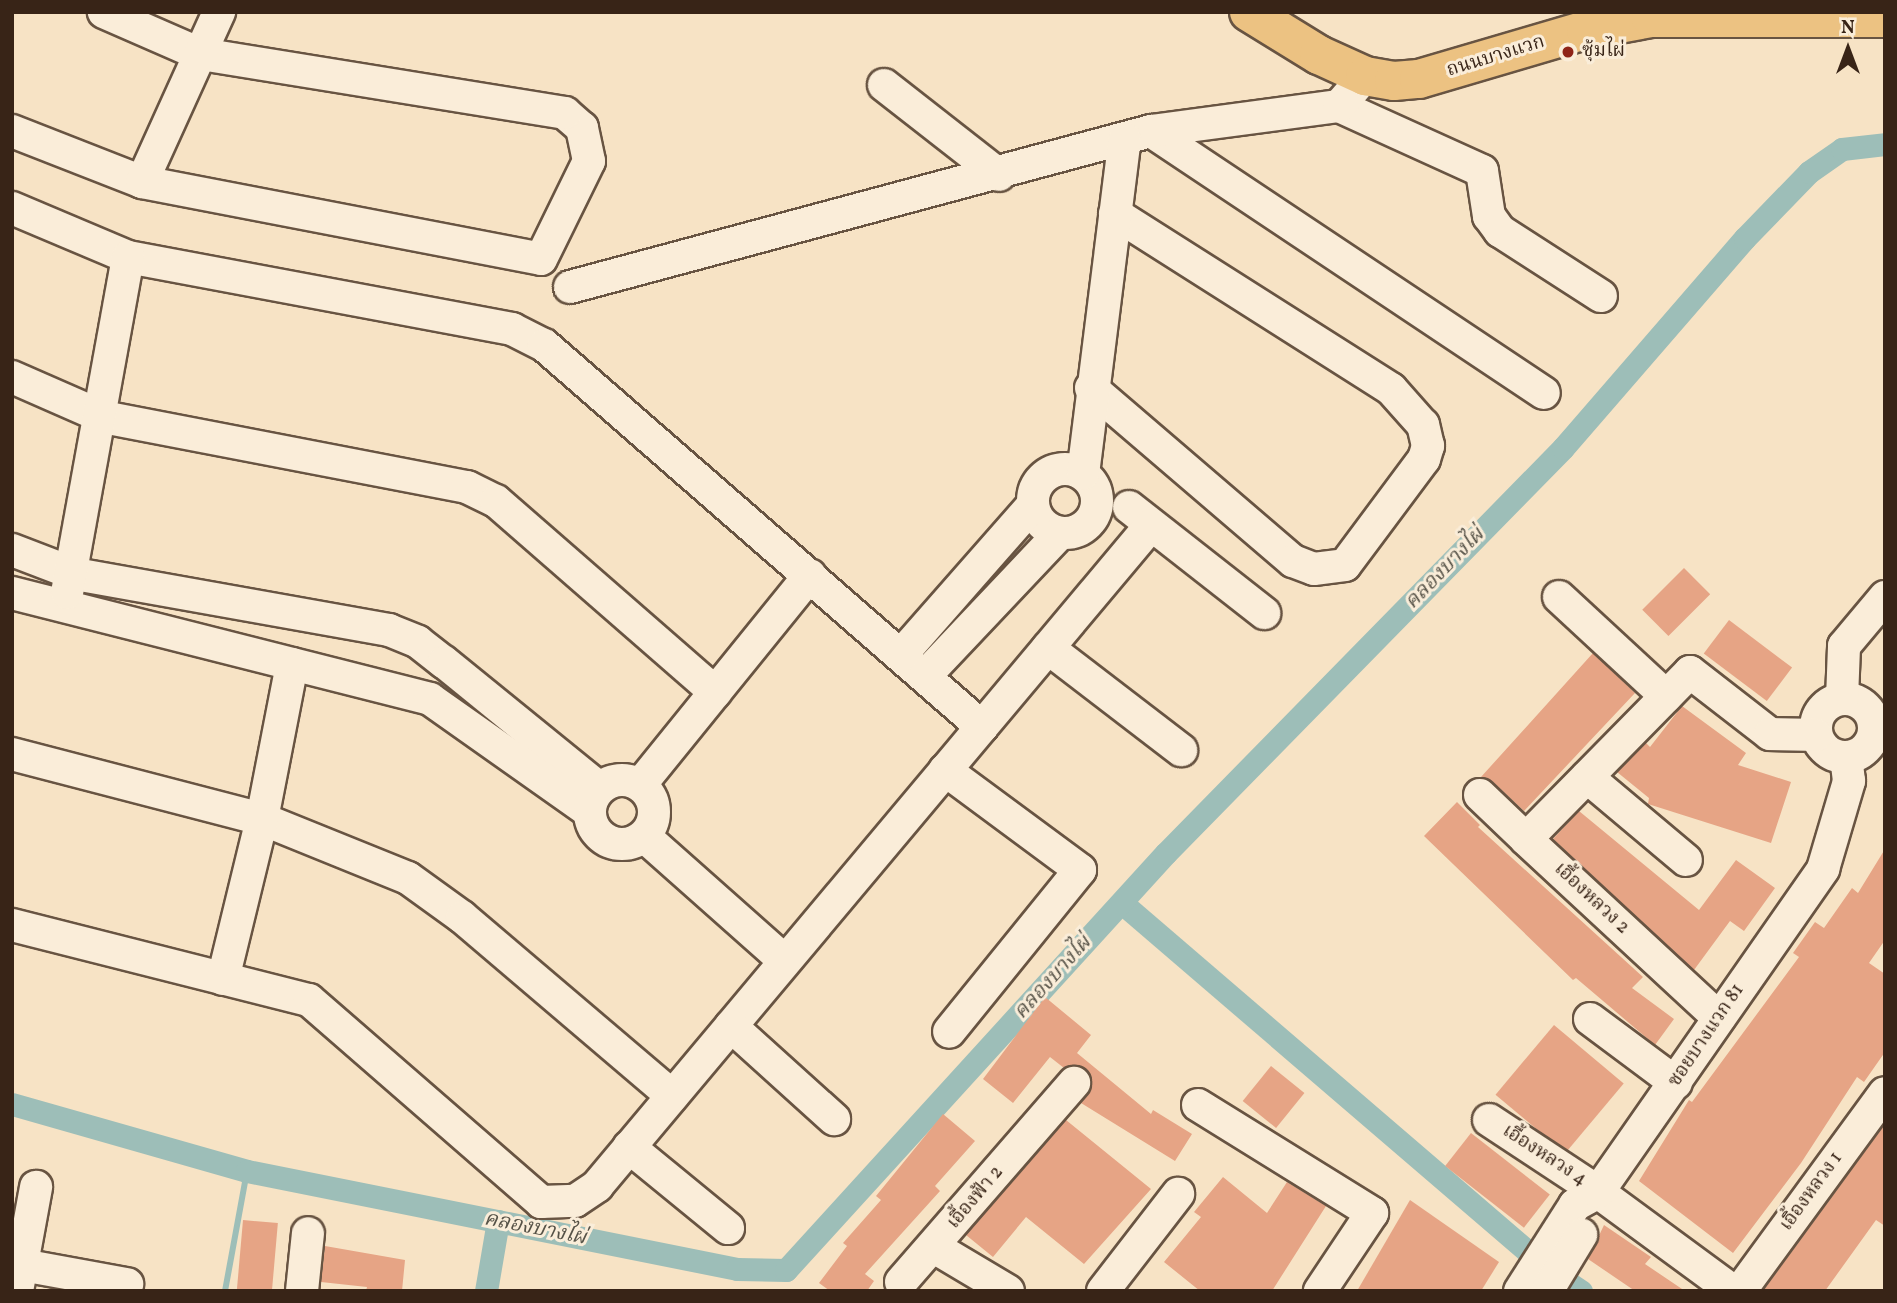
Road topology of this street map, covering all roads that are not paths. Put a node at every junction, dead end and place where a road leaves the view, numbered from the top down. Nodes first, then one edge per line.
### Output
1 (104, 12) edge
2 (219, 12) edge
3 (1250, 12) edge
4 (1651, 15) edge
5 (1885, 18) edge
6 (200, 54) junction
7 (1365, 76) junction
8 (884, 85) dead end
9 (1339, 106) junction
10 (12, 131) edge
11 (1138, 135) junction
12 (999, 175) junction
13 (142, 182) junction
14 (12, 208) edge
15 (1115, 214) junction
16 (128, 257) junction
17 (570, 287) dead end
18 (1601, 296) dead end
19 (12, 377) edge
20 (1091, 388) junction
21 (1544, 393) dead end
22 (100, 416) junction
23 (1083, 474) junction
24 (1033, 505) junction
25 (1059, 533) junction
26 (12, 550) edge
27 (71, 572) junction
28 (810, 575) junction
29 (12, 593) edge
30 (1559, 597) dead end
31 (1885, 597) edge
32 (65, 607) junction
33 (1264, 613) dead end
34 (1048, 648) junction
35 (901, 655) junction
36 (292, 664) junction
37 (925, 676) junction
38 (715, 692) junction
39 (1666, 696) junction
40 (1842, 699) junction
41 (1879, 726) edge
42 (982, 727) junction
43 (1816, 736) junction
44 (1181, 750) dead end
45 (12, 754) edge
46 (1846, 757) junction
47 (945, 770) junction
48 (1587, 777) junction
49 (640, 785) junction
50 (1480, 796) dead end
51 (594, 800) junction
52 (262, 819) junction
53 (644, 836) junction
54 (1526, 839) junction
55 (1686, 860) dead end
56 (12, 925) edge
57 (785, 961) junction
58 (223, 979) junction
59 (1718, 1018) junction
60 (1590, 1020) dead end
61 (731, 1026) junction
62 (949, 1032) dead end
63 (1074, 1083) dead end
64 (1676, 1083) junction
65 (1885, 1093) edge
66 (672, 1096) junction
67 (1198, 1105) dead end
68 (834, 1119) dead end
69 (1489, 1120) dead end
70 (629, 1147) junction
71 (36, 1187) dead end
72 (1178, 1195) dead end
73 (1589, 1204) junction
74 (729, 1228) dead end
75 (307, 1233) dead end
76 (934, 1247) junction
77 (20, 1278) edge
78 (901, 1282) dead end
79 (127, 1284) dead end
80 (302, 1291) edge
81 (1008, 1291) edge
82 (1102, 1291) edge
83 (1320, 1291) edge
84 (1520, 1291) edge
85 (1546, 1291) edge
86 (1733, 1291) edge
87 (1740, 1291) edge

1 - 6 street
2 - 6 street
3 - 7 main road, ถนนบางแวก
4 - 5 main road, ถนนบางแวก
4 - 7 main road, ถนนบางแวก
6 - 13 street
6 - 13 street
7 - 9 street
8 - 12 street
9 - 11 street
9 - 18 street
10 - 13 street
11 - 12 street
11 - 15 street
11 - 21 street
12 - 17 street
14 - 16 street
15 - 20 street
15 - 20 street
16 - 22 street
16 - 28 street
19 - 22 street
20 - 23 street
22 - 27 street
22 - 38 street
23 - 24 street
23 - 25 street
24 - 25 street
24 - 35 street
25 - 37 street
26 - 27 street
27 - 32 street
27 - 51 street
28 - 35 street
28 - 38 street
29 - 32 street
30 - 39 street
31 - 40 street
32 - 36 street
33 - 34 street
34 - 42 street
34 - 44 street
35 - 37 street
36 - 51 street
36 - 52 street
37 - 42 street
38 - 49 street
39 - 43 street
39 - 48 street
40 - 41 street
40 - 43 street
41 - 46 street
42 - 47 street
43 - 46 street
45 - 52 street
46 - 59 street, ซอยบางแวก 81
47 - 57 street
47 - 62 street
48 - 54 street
48 - 55 street
49 - 51 street
49 - 53 street
50 - 54 street, เอื้องหลวง 2
51 - 53 street
52 - 58 street
52 - 66 street
53 - 57 street
54 - 59 street, เอื้องหลวง 2
56 - 58 street
57 - 61 street
58 - 70 street
59 - 64 street, ซอยบางแวก 81
60 - 64 street
61 - 66 street
61 - 68 street
63 - 76 street, เอื้องฟ้า 2
64 - 73 street, ซอยบางแวก 81
65 - 87 street, เอิ้องหลวง 1
66 - 70 street
67 - 83 street
69 - 73 street, เอื้องหลวง 4
70 - 74 street
71 - 77 street
72 - 82 street
73 - 84 street, ซอยบางแวก 81
73 - 85 street
73 - 86 street
75 - 80 street
76 - 78 street
76 - 81 street, เอื้องฟ้า 2
77 - 79 street

